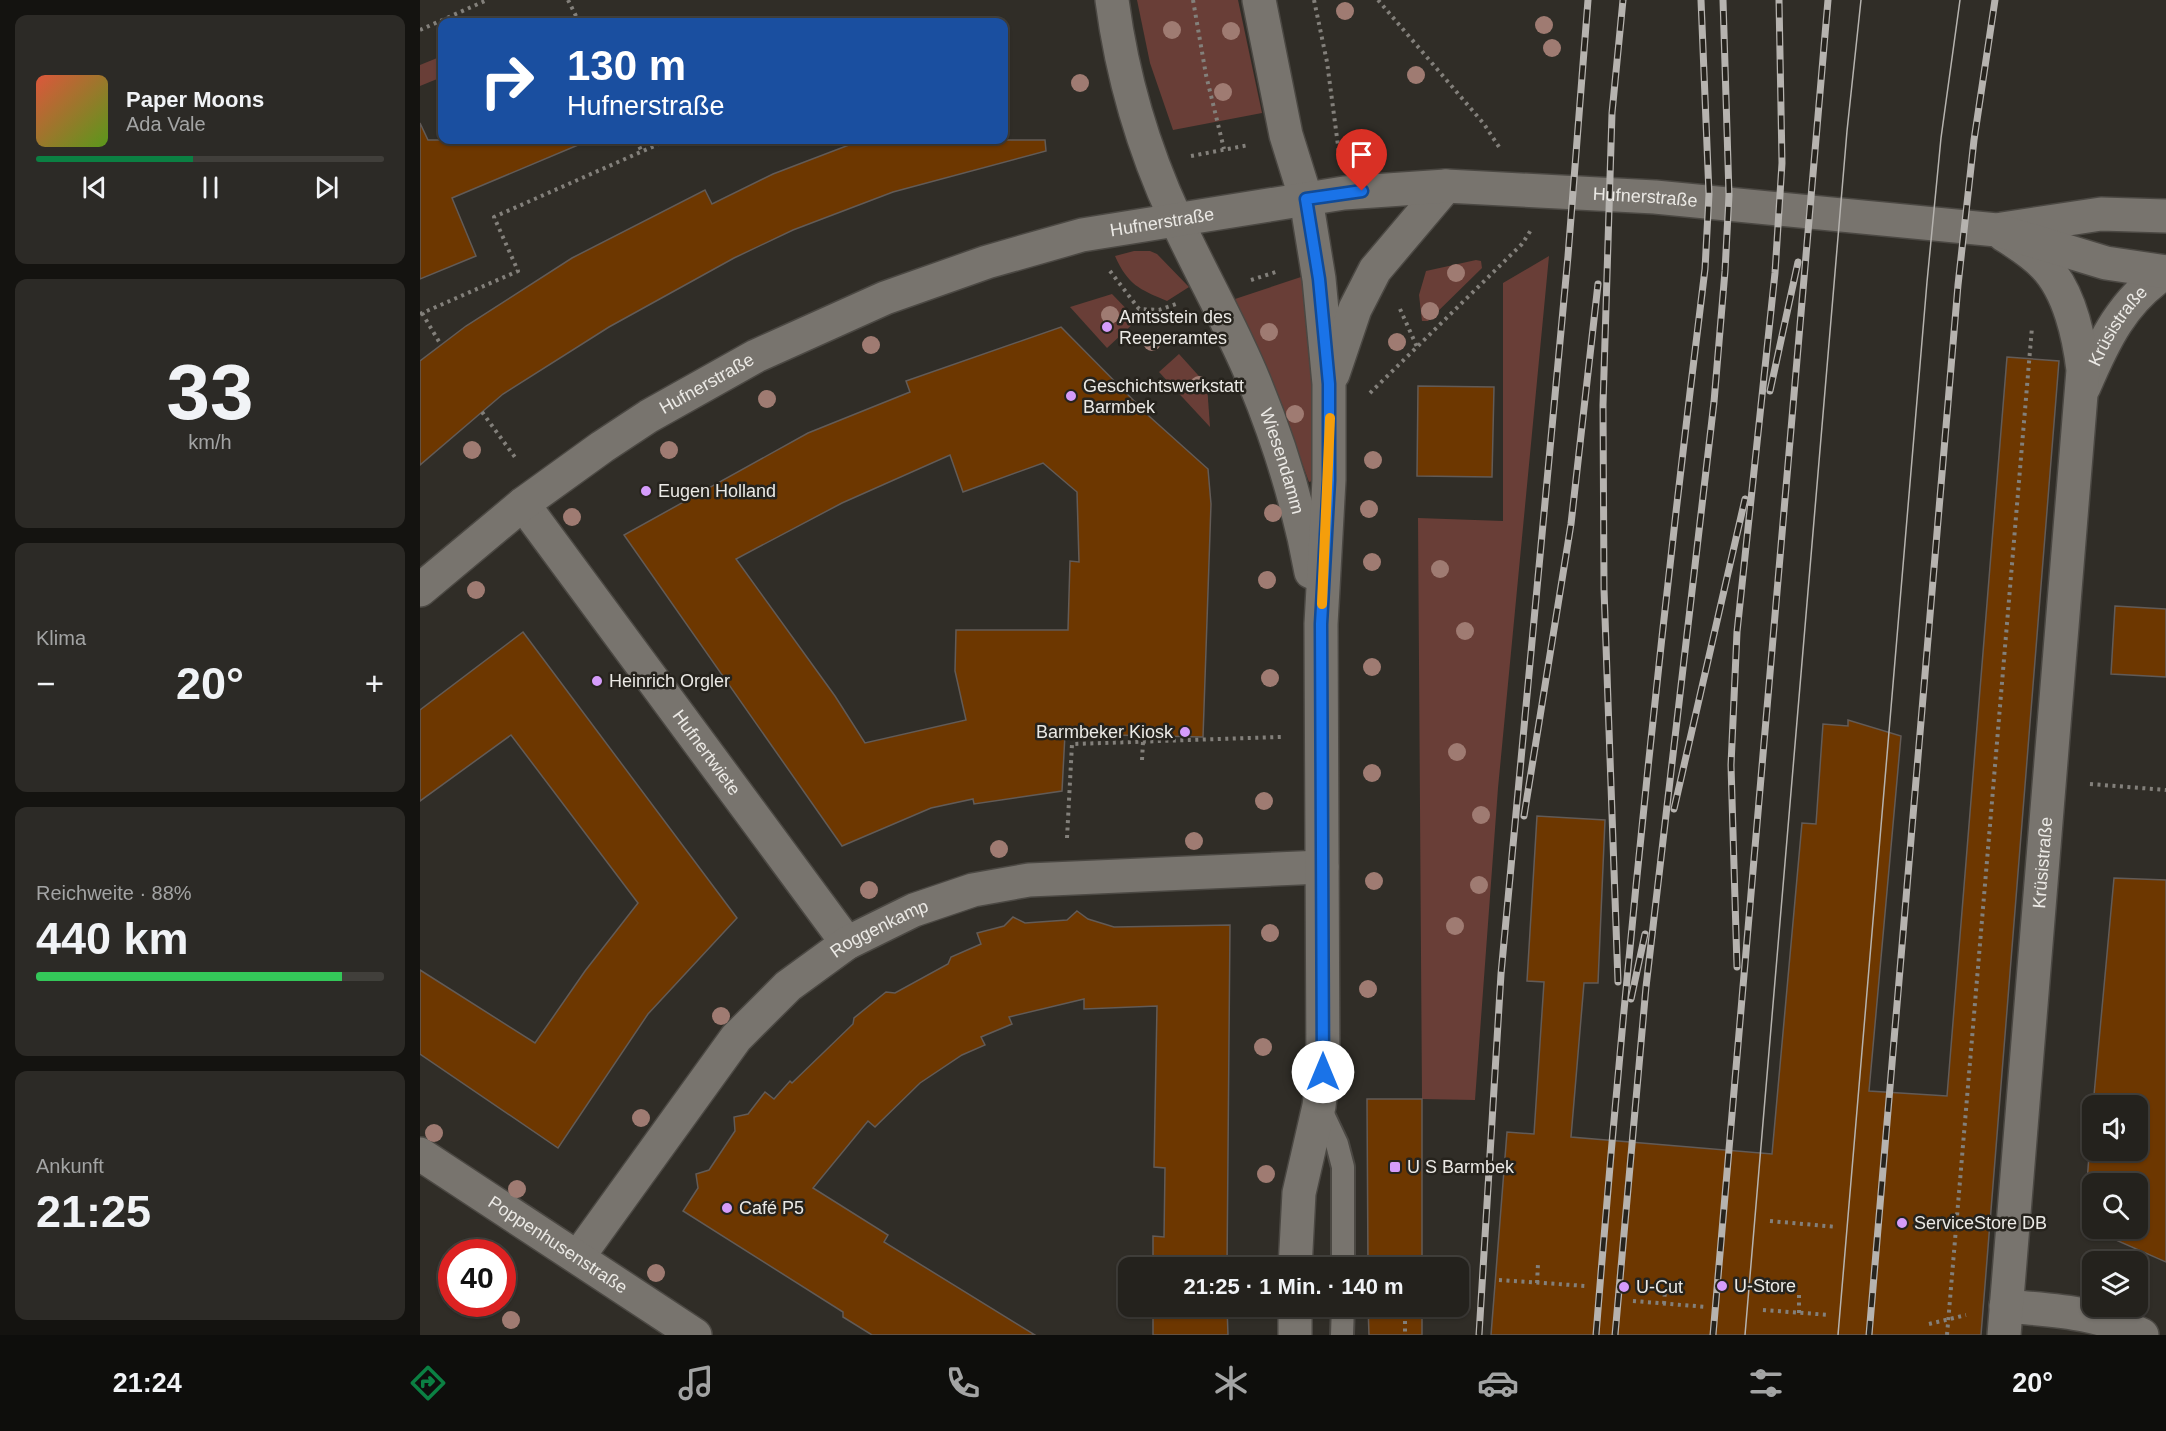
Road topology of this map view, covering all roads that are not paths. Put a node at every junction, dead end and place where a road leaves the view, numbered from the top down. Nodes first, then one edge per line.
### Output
1 (1112, 0) edge
2 (1259, 0) edge
3 (1446, 186) junction
4 (1306, 199) junction
5 (2166, 216) edge
6 (1176, 220) junction
7 (1997, 230) junction
8 (2166, 272) edge
9 (1329, 384) junction
10 (2082, 391) junction
11 (532, 497) junction
12 (420, 590) edge
13 (1321, 624) junction
14 (1322, 867) junction
15 (847, 943) junction
16 (1319, 1106) junction
17 (420, 1154) edge
18 (579, 1257) junction
19 (1296, 1257) edge
20 (1343, 1257) edge
21 (1295, 1317) edge
22 (1343, 1317) edge
23 (2005, 1321) edge
24 (694, 1335) edge
25 (1295, 1335) edge
26 (1342, 1335) edge
27 (2142, 1335) edge

1 - 6 street, Wiesendamm
2 - 4 street, Wiesendamm
3 - 4 street, Hufnerstraße
3 - 7 street, Hufnerstraße
3 - 9 street
4 - 6 street, Hufnerstraße
4 - 9 street, Wiesendamm
5 - 7 street, Hufnerstraße
6 - 11 street, Hufnerstraße
6 - 13 street, Wiesendamm
7 - 8 street, Hufnerstraße
7 - 10 street, Krüsistraße
8 - 10 street, Krüsistraße
9 - 13 street, Wiesendamm
10 - 23 street, Krüsistraße
11 - 12 street, Hufnerstraße
11 - 15 street, Hufnertwiete
13 - 14 street, Wiesendamm
14 - 15 street, Roggenkamp
14 - 16 street, Wiesendamm
15 - 18 street, Roggenkamp
16 - 19 street, Wiesendamm
16 - 20 lane
17 - 18 street, Poppenhusenstraße
18 - 24 street, Poppenhusenstraße
21 - 25 street
22 - 26 lane
23 - 27 street

